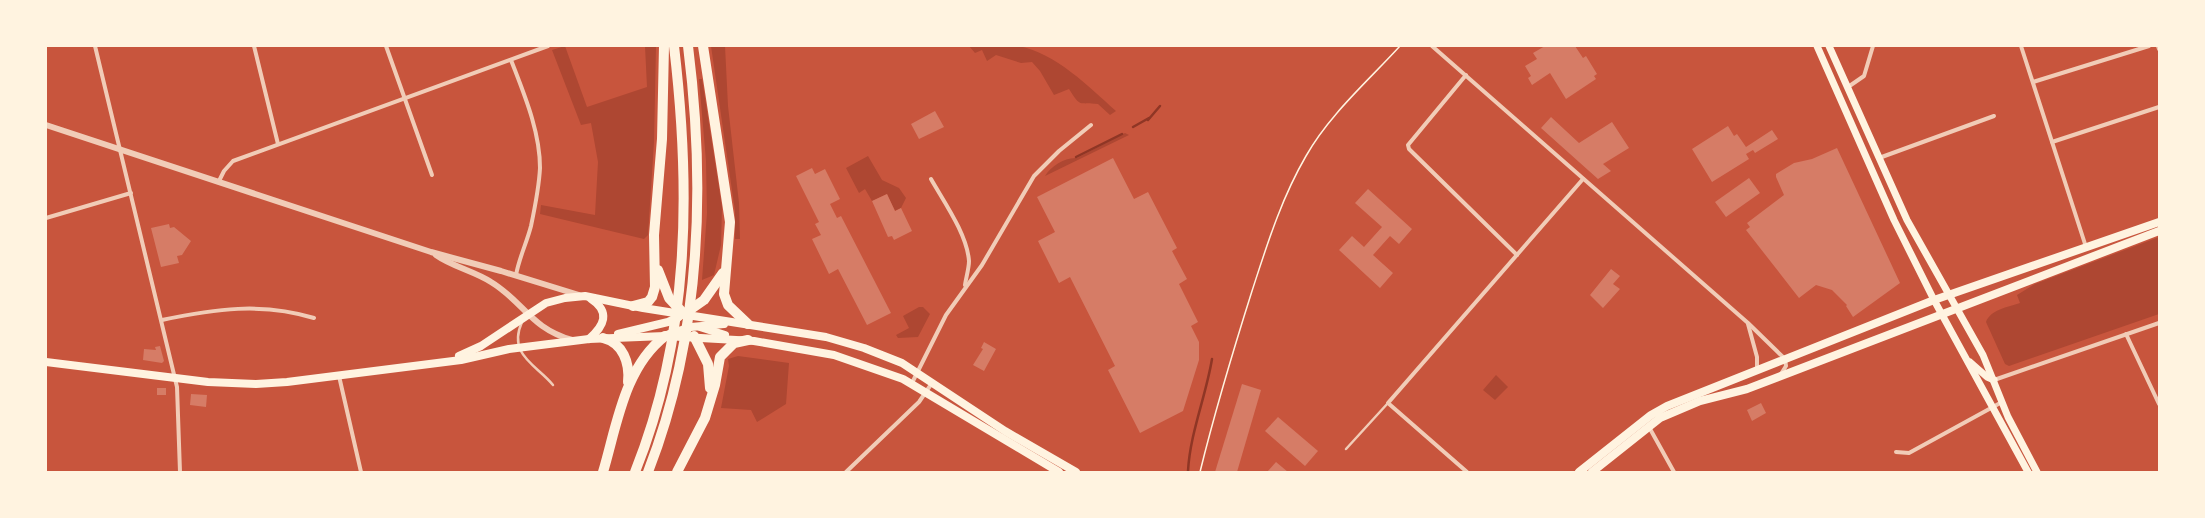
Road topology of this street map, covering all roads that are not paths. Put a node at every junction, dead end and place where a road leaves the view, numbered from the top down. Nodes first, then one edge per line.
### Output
1 (95, 46) edge
2 (254, 46) edge
3 (386, 46) edge
4 (548, 46) edge
5 (664, 46) edge
6 (674, 46) edge
7 (688, 46) edge
8 (703, 46) edge
9 (1432, 46) edge
10 (1817, 46) edge
11 (1829, 46) edge
12 (1872, 46) edge
13 (2021, 46) edge
14 (2149, 46) edge
15 (2158, 46) edge
16 (2159, 49) edge
17 (512, 60) junction
18 (1466, 76) junction
19 (2033, 82) junction
20 (1848, 87) junction
21 (1836, 92) junction
22 (405, 98) junction
23 (2159, 107) edge
24 (1994, 116) dead end
25 (1091, 125) dead end
26 (46, 126) edge
27 (1866, 129) junction
28 (1855, 134) junction
29 (2052, 142) junction
30 (278, 144) junction
31 (1873, 144) junction
32 (1862, 149) junction
33 (120, 150) junction
34 (1878, 158) junction
35 (432, 175) dead end
36 (931, 178) dead end
37 (1583, 179) junction
38 (219, 181) junction
39 (131, 193) junction
40 (46, 218) edge
41 (2159, 222) edge
42 (2159, 231) edge
43 (2086, 247) junction
44 (432, 252) junction
45 (1517, 255) junction
46 (655, 257) junction
47 (726, 266) junction
48 (490, 268) junction
49 (472, 272) junction
50 (516, 275) junction
51 (965, 288) junction
52 (1949, 294) junction
53 (587, 297) junction
54 (1934, 300) junction
55 (638, 307) junction
56 (1958, 308) junction
57 (527, 314) junction
58 (684, 314) junction
59 (1942, 314) junction
60 (314, 318) dead end
61 (162, 320) junction
62 (670, 321) junction
63 (1748, 323) junction
64 (2159, 323) edge
65 (748, 324) junction
66 (698, 326) junction
67 (685, 328) junction
68 (2126, 334) junction
69 (664, 336) junction
70 (694, 336) junction
71 (606, 338) junction
72 (589, 339) junction
73 (738, 339) junction
74 (574, 340) junction
75 (748, 340) junction
76 (521, 348) junction
77 (1785, 359) junction
78 (1968, 361) junction
79 (46, 362) edge
80 (435, 362) junction
81 (1757, 370) junction
82 (917, 372) junction
83 (339, 376) junction
84 (175, 378) junction
85 (1774, 379) junction
86 (1994, 380) junction
87 (912, 383) junction
88 (932, 383) junction
89 (553, 385) dead end
90 (626, 391) junction
91 (927, 392) junction
92 (2002, 402) junction
93 (1388, 403) junction
94 (1991, 403) junction
95 (2159, 404) edge
96 (708, 406) junction
97 (1648, 426) junction
98 (1346, 449) dead end
99 (1896, 452) dead end
100 (180, 472) edge
101 (360, 472) edge
102 (603, 472) edge
103 (635, 472) edge
104 (648, 472) edge
105 (677, 472) edge
106 (846, 472) edge
107 (1059, 472) edge
108 (1076, 472) edge
109 (1467, 472) edge
110 (1579, 472) edge
111 (1592, 472) edge
112 (1674, 472) edge
113 (2028, 472) edge
114 (2037, 472) edge

1 - 33 street
2 - 30 street
3 - 22 street
4 - 17 street
5 - 46 highway
6 - 103 highway
7 - 104 highway
8 - 47 highway
9 - 18 street
10 - 21 main road
11 - 20 main road
12 - 20 street
13 - 19 street
14 - 19 street
15 - 16 street
17 - 22 street
17 - 50 street
18 - 37 street
18 - 45 street
19 - 29 street
20 - 21 main road
20 - 27 main road
21 - 28 main road
22 - 30 street
22 - 35 street
23 - 29 street
24 - 34 street
25 - 51 street
26 - 33 street
27 - 28 main road
27 - 31 main road
28 - 32 main road
29 - 43 street
30 - 38 street
31 - 32 main road
31 - 34 main road
32 - 54 main road
33 - 38 street
33 - 39 street
34 - 52 main road
36 - 51 street
37 - 45 street
37 - 63 street
38 - 44 street
39 - 40 street
39 - 61 street
41 - 43 main road
42 - 56 main road
43 - 52 main road
44 - 48 street
44 - 49 street
45 - 93 street
46 - 55 highway
46 - 58 highway
47 - 58 highway
47 - 65 highway
48 - 49 street
48 - 50 street
49 - 57 street
50 - 53 street
51 - 82 street
52 - 54 main road
52 - 56 main road
53 - 55 main road
53 - 57 main road
53 - 72 main road
54 - 59 main road
54 - 77 main road
55 - 58 main road
55 - 62 main road
56 - 59 main road
56 - 86 main road
57 - 74 street
57 - 76 lane
57 - 80 main road
58 - 62 main road
58 - 65 main road
58 - 66 main road
59 - 78 main road
59 - 85 main road
60 - 61 street
61 - 84 street
62 - 67 main road
62 - 71 main road
63 - 77 street
63 - 81 street
64 - 68 street
65 - 66 main road
65 - 82 main road
66 - 67 main road
66 - 73 main road
67 - 69 main road
67 - 70 main road
68 - 86 street
68 - 95 street
69 - 70 main road
69 - 71 main road
69 - 90 highway
70 - 73 main road
70 - 96 highway
71 - 72 main road
71 - 90 highway
72 - 74 main road
73 - 75 main road
74 - 76 main road
75 - 87 main road
75 - 96 highway
76 - 80 main road
76 - 89 lane
77 - 81 main road
77 - 85 street
78 - 86 main road
78 - 94 main road
79 - 84 main road
80 - 83 main road
81 - 110 main road
82 - 87 street
82 - 88 main road
83 - 84 main road
83 - 101 street
84 - 100 street
85 - 97 main road
86 - 92 main road
86 - 94 main road
87 - 91 main road
88 - 91 street
88 - 108 main road
90 - 102 highway
91 - 106 street
91 - 107 main road
92 - 94 street
92 - 114 main road
93 - 98 lane
93 - 109 street
94 - 99 street
94 - 113 main road
96 - 105 highway
97 - 111 main road
97 - 112 street

